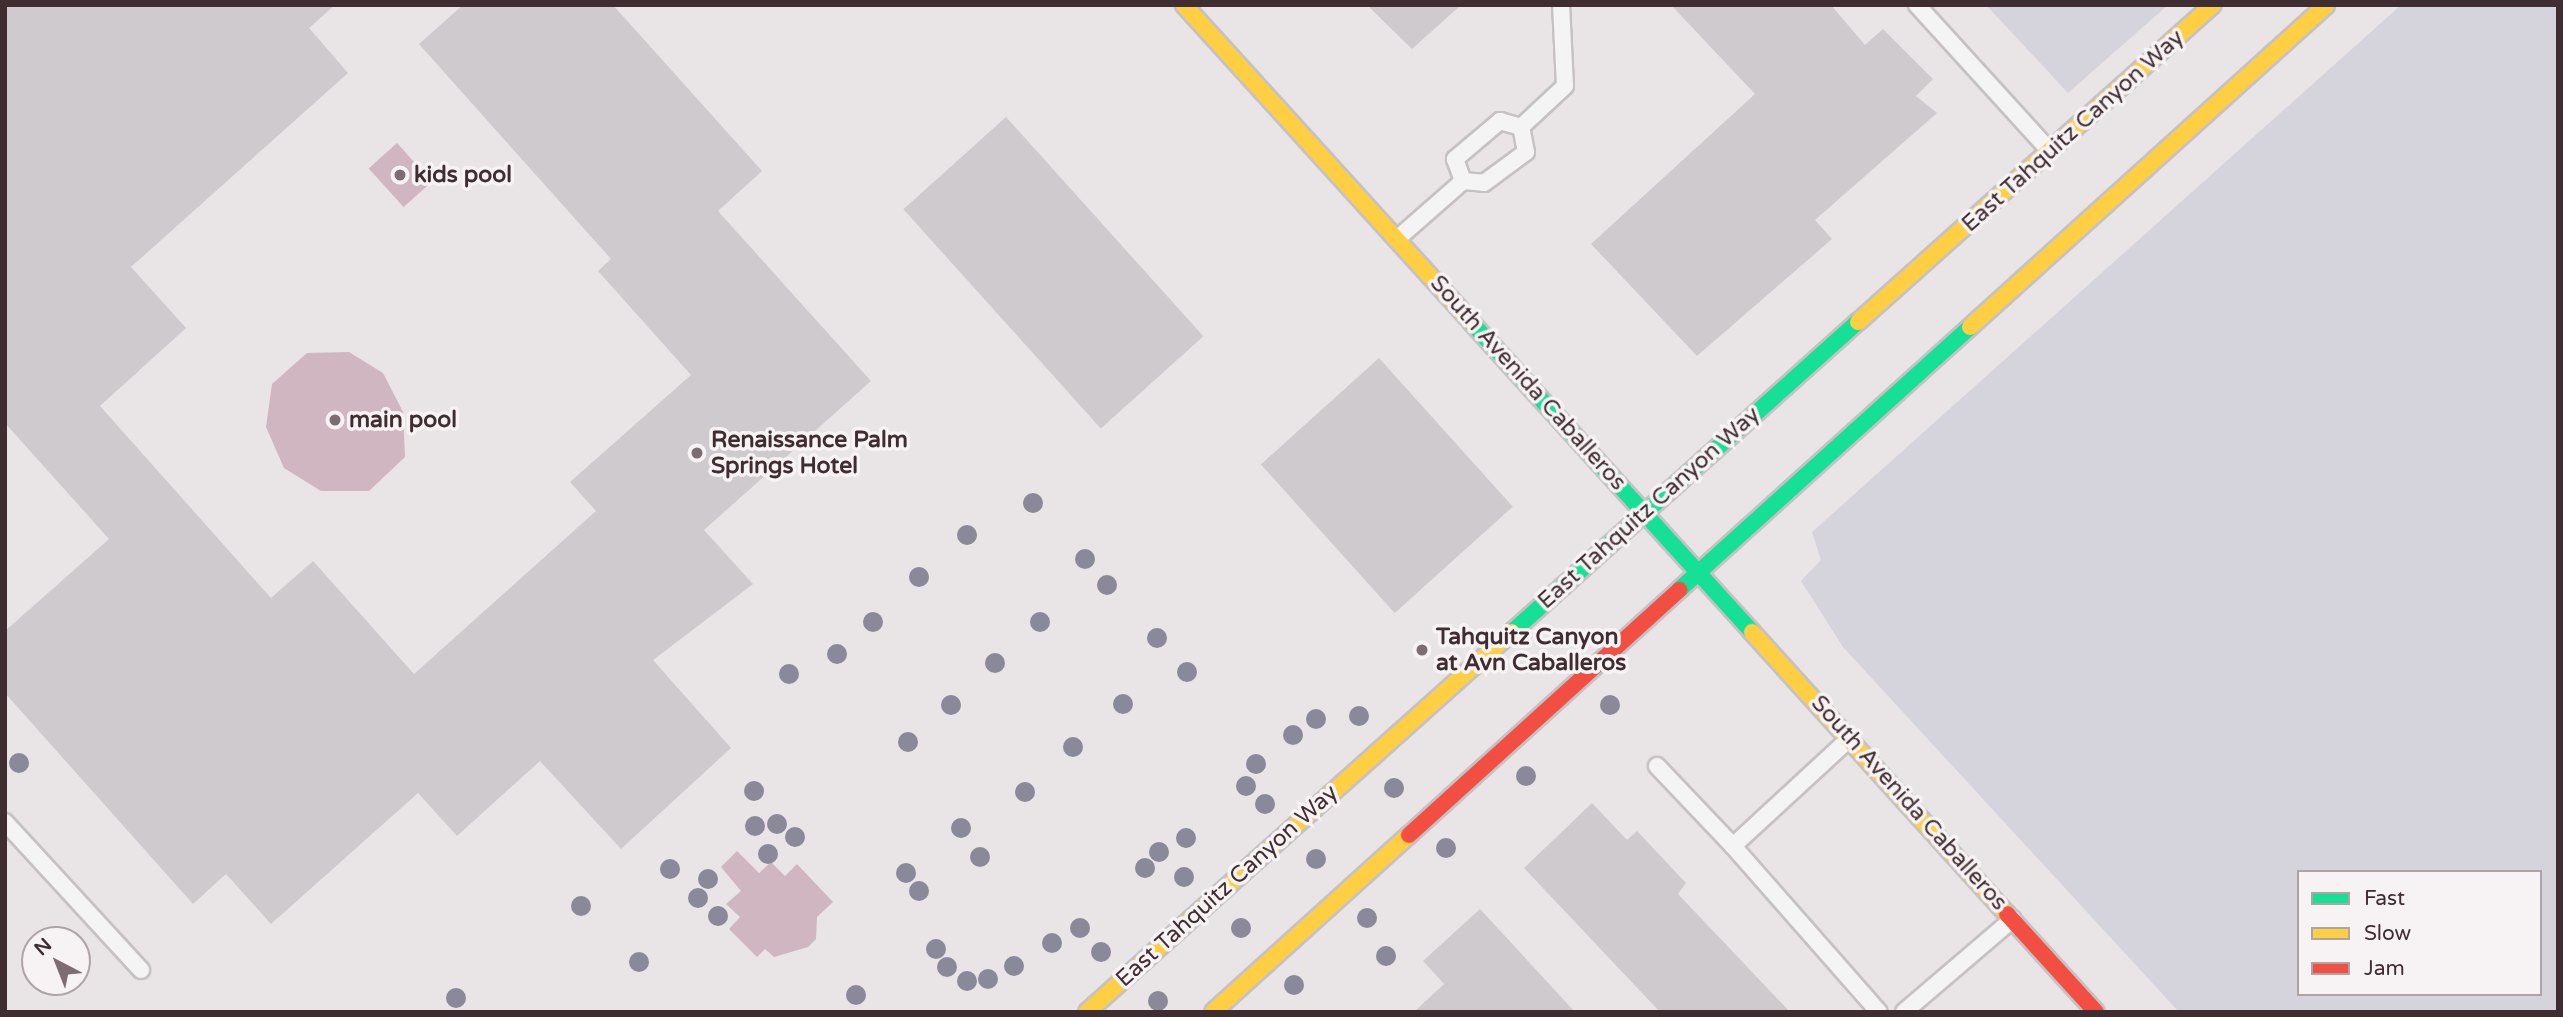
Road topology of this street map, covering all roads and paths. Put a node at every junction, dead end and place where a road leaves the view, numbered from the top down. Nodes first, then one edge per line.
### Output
1 (1184, 5) edge
2 (1560, 5) edge
3 (1917, 5) edge
4 (2213, 5) edge
5 (2326, 5) edge
6 (1521, 127) junction
7 (2050, 151) junction
8 (1463, 181) junction
9 (1397, 239) junction
10 (1645, 512) junction
11 (1699, 570) junction
12 (1851, 738) junction
13 (1657, 766) dead end
14 (5, 822) edge
15 (1733, 846) junction
16 (2014, 919) junction
17 (141, 970) dead end
18 (1223, 1008) edge
19 (1087, 1012) edge
20 (1879, 1012) edge
21 (1904, 1012) edge
22 (2096, 1012) edge

1 - 9 main road, South Avenida Caballeros
2 - 6 lane
3 - 7 lane
4 - 7 main road, East Tahquitz Canyon Way
5 - 11 main road
6 - 8 lane
6 - 8 lane
7 - 10 main road, East Tahquitz Canyon Way
8 - 9 lane
9 - 10 main road, South Avenida Caballeros
10 - 11 main road, South Avenida Caballeros
10 - 19 main road, East Tahquitz Canyon Way
11 - 12 main road, South Avenida Caballeros
11 - 18 main road
12 - 15 lane
12 - 16 main road, South Avenida Caballeros
13 - 15 lane
14 - 17 lane
15 - 20 lane
16 - 21 lane
16 - 22 main road, South Avenida Caballeros

